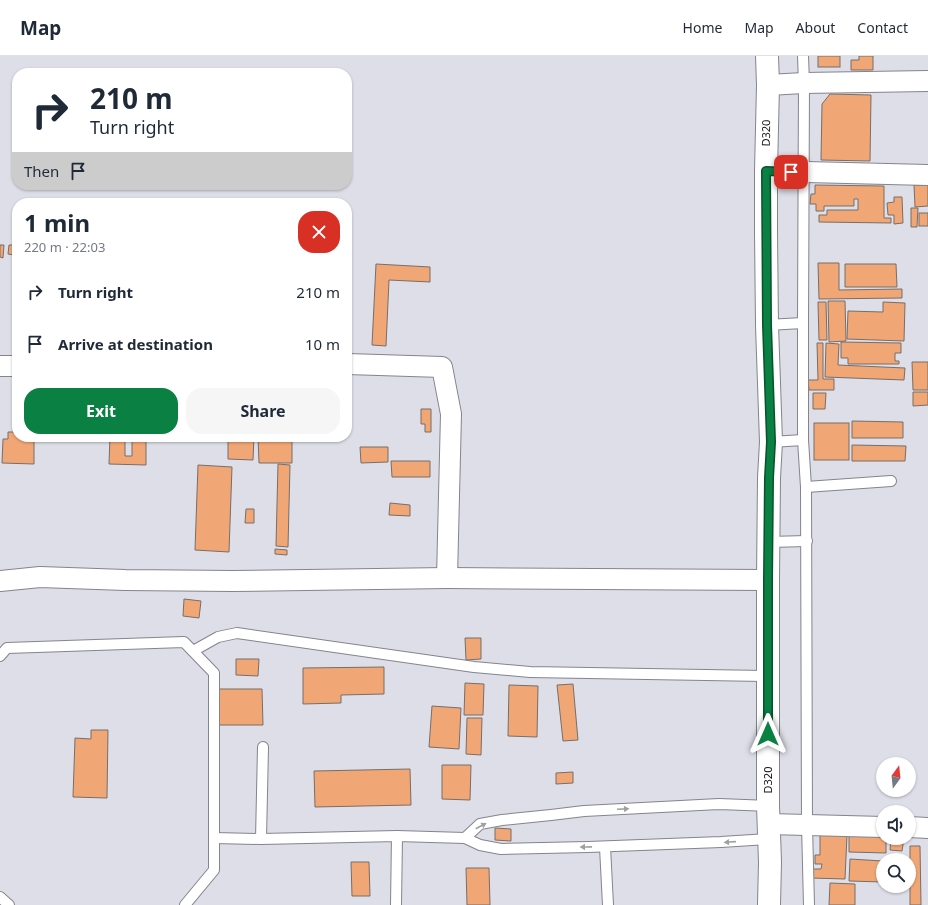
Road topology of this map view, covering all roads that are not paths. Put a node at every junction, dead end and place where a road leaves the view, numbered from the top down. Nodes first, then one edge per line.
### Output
1 (767, 56) edge
2 (803, 56) edge
3 (928, 81) edge
4 (804, 83) junction
5 (768, 85) junction
6 (766, 171) junction
7 (804, 173) junction
8 (928, 174) edge
9 (803, 323) junction
10 (767, 325) junction
11 (352, 364) edge
12 (0, 366) edge
13 (12, 366) edge
14 (803, 440) junction
15 (771, 442) junction
16 (891, 481) dead end
17 (806, 487) junction
18 (807, 541) junction
19 (769, 542) junction
20 (447, 578) junction
21 (768, 580) junction
22 (0, 581) edge
23 (193, 651) junction
24 (0, 656) edge
25 (768, 676) junction
26 (263, 747) dead end
27 (769, 823) junction
28 (807, 825) junction
29 (876, 827) edge
30 (916, 827) edge
31 (928, 828) edge
32 (397, 836) junction
33 (214, 838) junction
34 (465, 838) junction
35 (261, 839) junction
36 (605, 847) junction
37 (0, 897) edge
38 (9, 905) edge
39 (185, 905) edge
40 (396, 905) edge
41 (608, 905) edge
42 (770, 905) edge
43 (809, 905) edge

1 - 5 street, D320 / D320
2 - 4 lane
3 - 4 street
4 - 5 street
4 - 7 lane
5 - 6 street, D320 / D320
6 - 7 street
6 - 10 street, D320 / D320
7 - 8 street
7 - 9 lane
9 - 10 lane
9 - 14 lane
10 - 15 street, D320 / D320
11 - 20 street
12 - 13 street
14 - 15 lane
14 - 17 lane
15 - 19 street, D320 / D320
16 - 17 lane
17 - 18 lane
18 - 19 lane
18 - 28 lane
19 - 21 street, D320 / D320
20 - 21 street
20 - 22 street
21 - 25 street, D320 / D320
23 - 24 lane
23 - 25 lane
23 - 33 lane
25 - 27 street, D320 / D320
26 - 35 lane
27 - 28 street
34 -> 27 lane
27 -> 36 lane
27 - 42 street, D320 / D320
28 - 29 street
28 - 43 lane
30 - 31 street
32 - 34 lane
32 - 35 lane
32 - 40 lane
33 - 35 lane
33 - 39 lane
36 -> 34 lane
36 - 41 lane
37 - 38 lane

